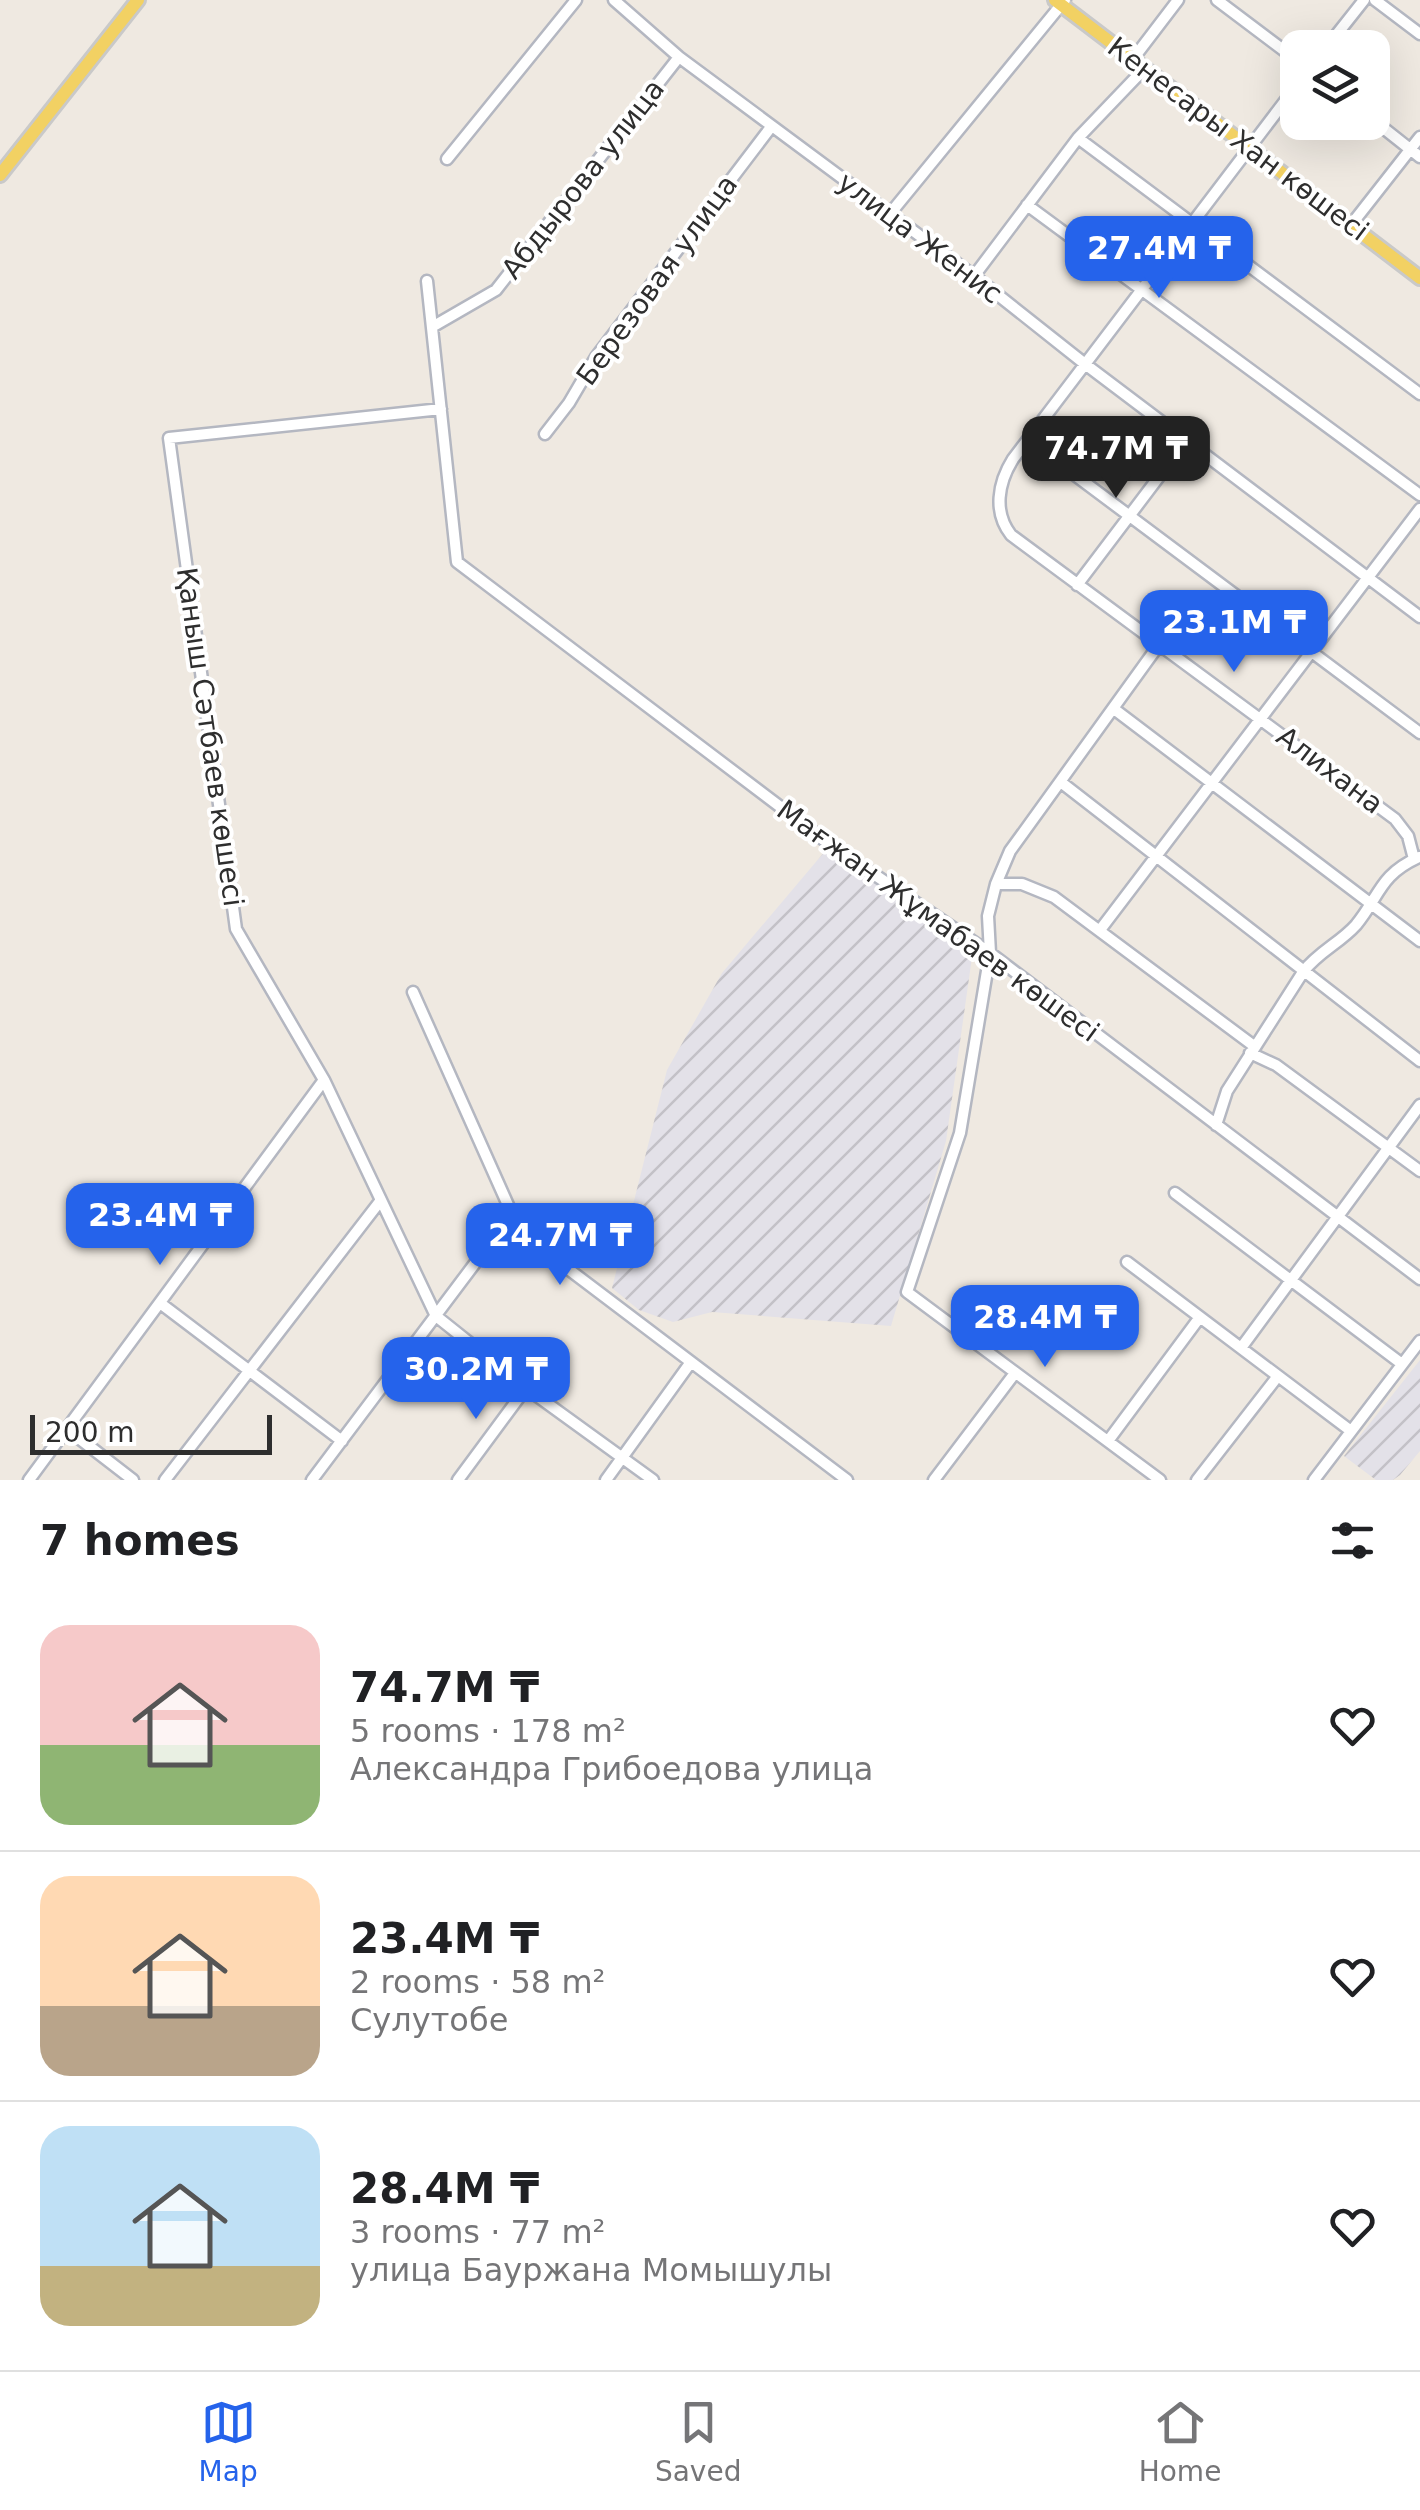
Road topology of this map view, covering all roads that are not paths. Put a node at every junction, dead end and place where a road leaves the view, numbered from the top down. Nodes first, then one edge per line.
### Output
1 (138, 0) edge
2 (576, 0) edge
3 (614, 0) edge
4 (1178, 0) edge
5 (1217, 0) edge
6 (1364, 0) edge
7 (1375, 0) edge
8 (1060, 2) edge
9 (1340, 30) edge
10 (1420, 34) edge
11 (1280, 47) edge
12 (678, 57) junction
13 (1139, 63) junction
14 (1280, 107) edge
15 (771, 127) junction
16 (1390, 134) edge
17 (1420, 136) edge
18 (1078, 138) junction
19 (1248, 148) junction
20 (1415, 153) edge
21 (446, 159) dead end
22 (0, 176) edge
23 (1027, 205) junction
24 (889, 215) junction
25 (1190, 224) junction
26 (1351, 225) junction
27 (974, 276) junction
28 (1420, 278) edge
29 (428, 281) dead end
30 (1144, 288) junction
31 (432, 327) junction
32 (1084, 364) junction
33 (1420, 394) edge
34 (441, 409) junction
35 (545, 434) dead end
36 (1028, 440) junction
37 (1186, 441) junction
38 (1420, 496) edge
39 (1420, 509) edge
40 (1131, 514) junction
41 (1368, 578) junction
42 (1077, 585) junction
43 (1420, 616) edge
44 (1158, 646) junction
45 (1313, 652) junction
46 (1114, 709) junction
47 (1262, 719) junction
48 (1420, 733) edge
49 (1062, 782) junction
50 (1211, 785) junction
51 (1156, 857) junction
52 (1417, 858) edge
53 (996, 884) junction
54 (1370, 902) junction
55 (1100, 930) junction
56 (1420, 941) edge
57 (990, 954) junction
58 (1304, 972) junction
59 (412, 992) dead end
60 (1252, 1050) junction
61 (1420, 1061) edge
62 (324, 1080) junction
63 (1420, 1105) edge
64 (1216, 1125) junction
65 (1390, 1149) junction
66 (1420, 1172) edge
67 (1175, 1193) dead end
68 (381, 1200) junction
69 (512, 1214) junction
70 (1339, 1218) junction
71 (1126, 1262) dead end
72 (1420, 1280) edge
73 (1291, 1281) junction
74 (160, 1302) junction
75 (436, 1316) junction
76 (1200, 1318) junction
77 (1420, 1341) edge
78 (1241, 1348) junction
79 (692, 1362) junction
80 (1402, 1364) junction
81 (250, 1370) junction
82 (1016, 1372) junction
83 (1278, 1376) junction
84 (526, 1388) junction
85 (67, 1429) junction
86 (1351, 1431) junction
87 (342, 1441) junction
88 (1108, 1442) junction
89 (623, 1458) junction
90 (30, 1480) edge
91 (133, 1480) edge
92 (166, 1480) edge
93 (312, 1480) edge
94 (458, 1480) edge
95 (606, 1480) edge
96 (653, 1480) edge
97 (848, 1480) edge
98 (934, 1480) edge
99 (1160, 1480) edge
100 (1197, 1480) edge
101 (1314, 1480) edge

1 - 22 main road
2 - 21 street
3 - 12 street, улица Женис
4 - 13 street
5 - 11 street
6 - 9 street
7 - 10 street
8 - 13 main road, Кенесары Хан көшесі
8 - 24 street
12 - 15 street, улица Женис
12 - 31 street, Абдырова улица
13 - 18 street
13 - 19 main road, Кенесары Хан көшесі
14 - 19 street
15 - 24 street, улица Женис
15 - 35 street, Березовая улица
16 - 20 street
17 - 20 street
18 - 23 street
18 - 25 street
19 - 25 street
19 - 26 main road, Кенесары Хан көшесі
20 - 26 street
23 - 27 street
23 - 30 street
24 - 27 street, улица Женис
25 - 30 street
25 - 33 street
26 - 28 main road, Кенесары Хан көшесі
27 - 32 street, улица Женис
29 - 31 street
30 - 32 street
30 - 38 street
31 - 34 street
32 - 36 street
32 - 37 street, улица Женис
34 - 57 street, Мағжан Жұмабаев көшесі
34 - 62 street, Қаныш Сәтбаев көшесі
36 - 40 street
36 - 42 street, Алихана
37 - 40 street
37 - 41 street, улица Женис
39 - 41 street
40 - 42 street
40 - 45 street
41 - 43 street, улица Женис
41 - 45 street
42 - 44 street, Алихана
44 - 46 street
44 - 47 street, Алихана
45 - 47 street
45 - 48 street
46 - 49 street
46 - 50 street
47 - 50 street
47 - 52 street, Алихана
49 - 51 street
49 - 53 street
50 - 51 street
50 - 54 street
51 - 55 street
51 - 58 street
52 - 54 street
53 - 55 street
53 - 57 street
54 - 56 street
54 - 58 street
55 - 60 street
57 - 64 street, Мағжан Жұмабаев көшесі
57 - 82 street
58 - 60 street
58 - 61 street
59 - 69 street
60 - 64 street
60 - 65 street
62 - 68 street, Қаныш Сәтбаев көшесі
62 - 74 street
63 - 65 street
64 - 70 street, Мағжан Жұмабаев көшесі
65 - 66 street
65 - 70 street
67 - 73 street
68 - 75 street, Қаныш Сәтбаев көшесі
68 - 81 street
69 - 75 street
69 - 79 street
70 - 72 street, Мағжан Жұмабаев көшесі
70 - 73 street
71 - 76 street
73 - 78 street
73 - 80 street
74 - 81 street
74 - 85 street
75 - 84 street, Қаныш Сәтбаев көшесі
75 - 87 street
76 - 78 street
76 - 88 street
77 - 80 street
78 - 83 street
79 - 89 street
79 - 97 street
80 - 86 street
81 - 87 street
81 - 92 street
82 - 88 street
82 - 98 street
83 - 86 street
83 - 100 street
84 - 89 street, Қаныш Сәтбаев көшесі
84 - 94 street
85 - 90 street
85 - 91 street
86 - 101 street
87 - 93 street
88 - 99 street
89 - 95 street
89 - 96 street, Қаныш Сәтбаев көшесі

